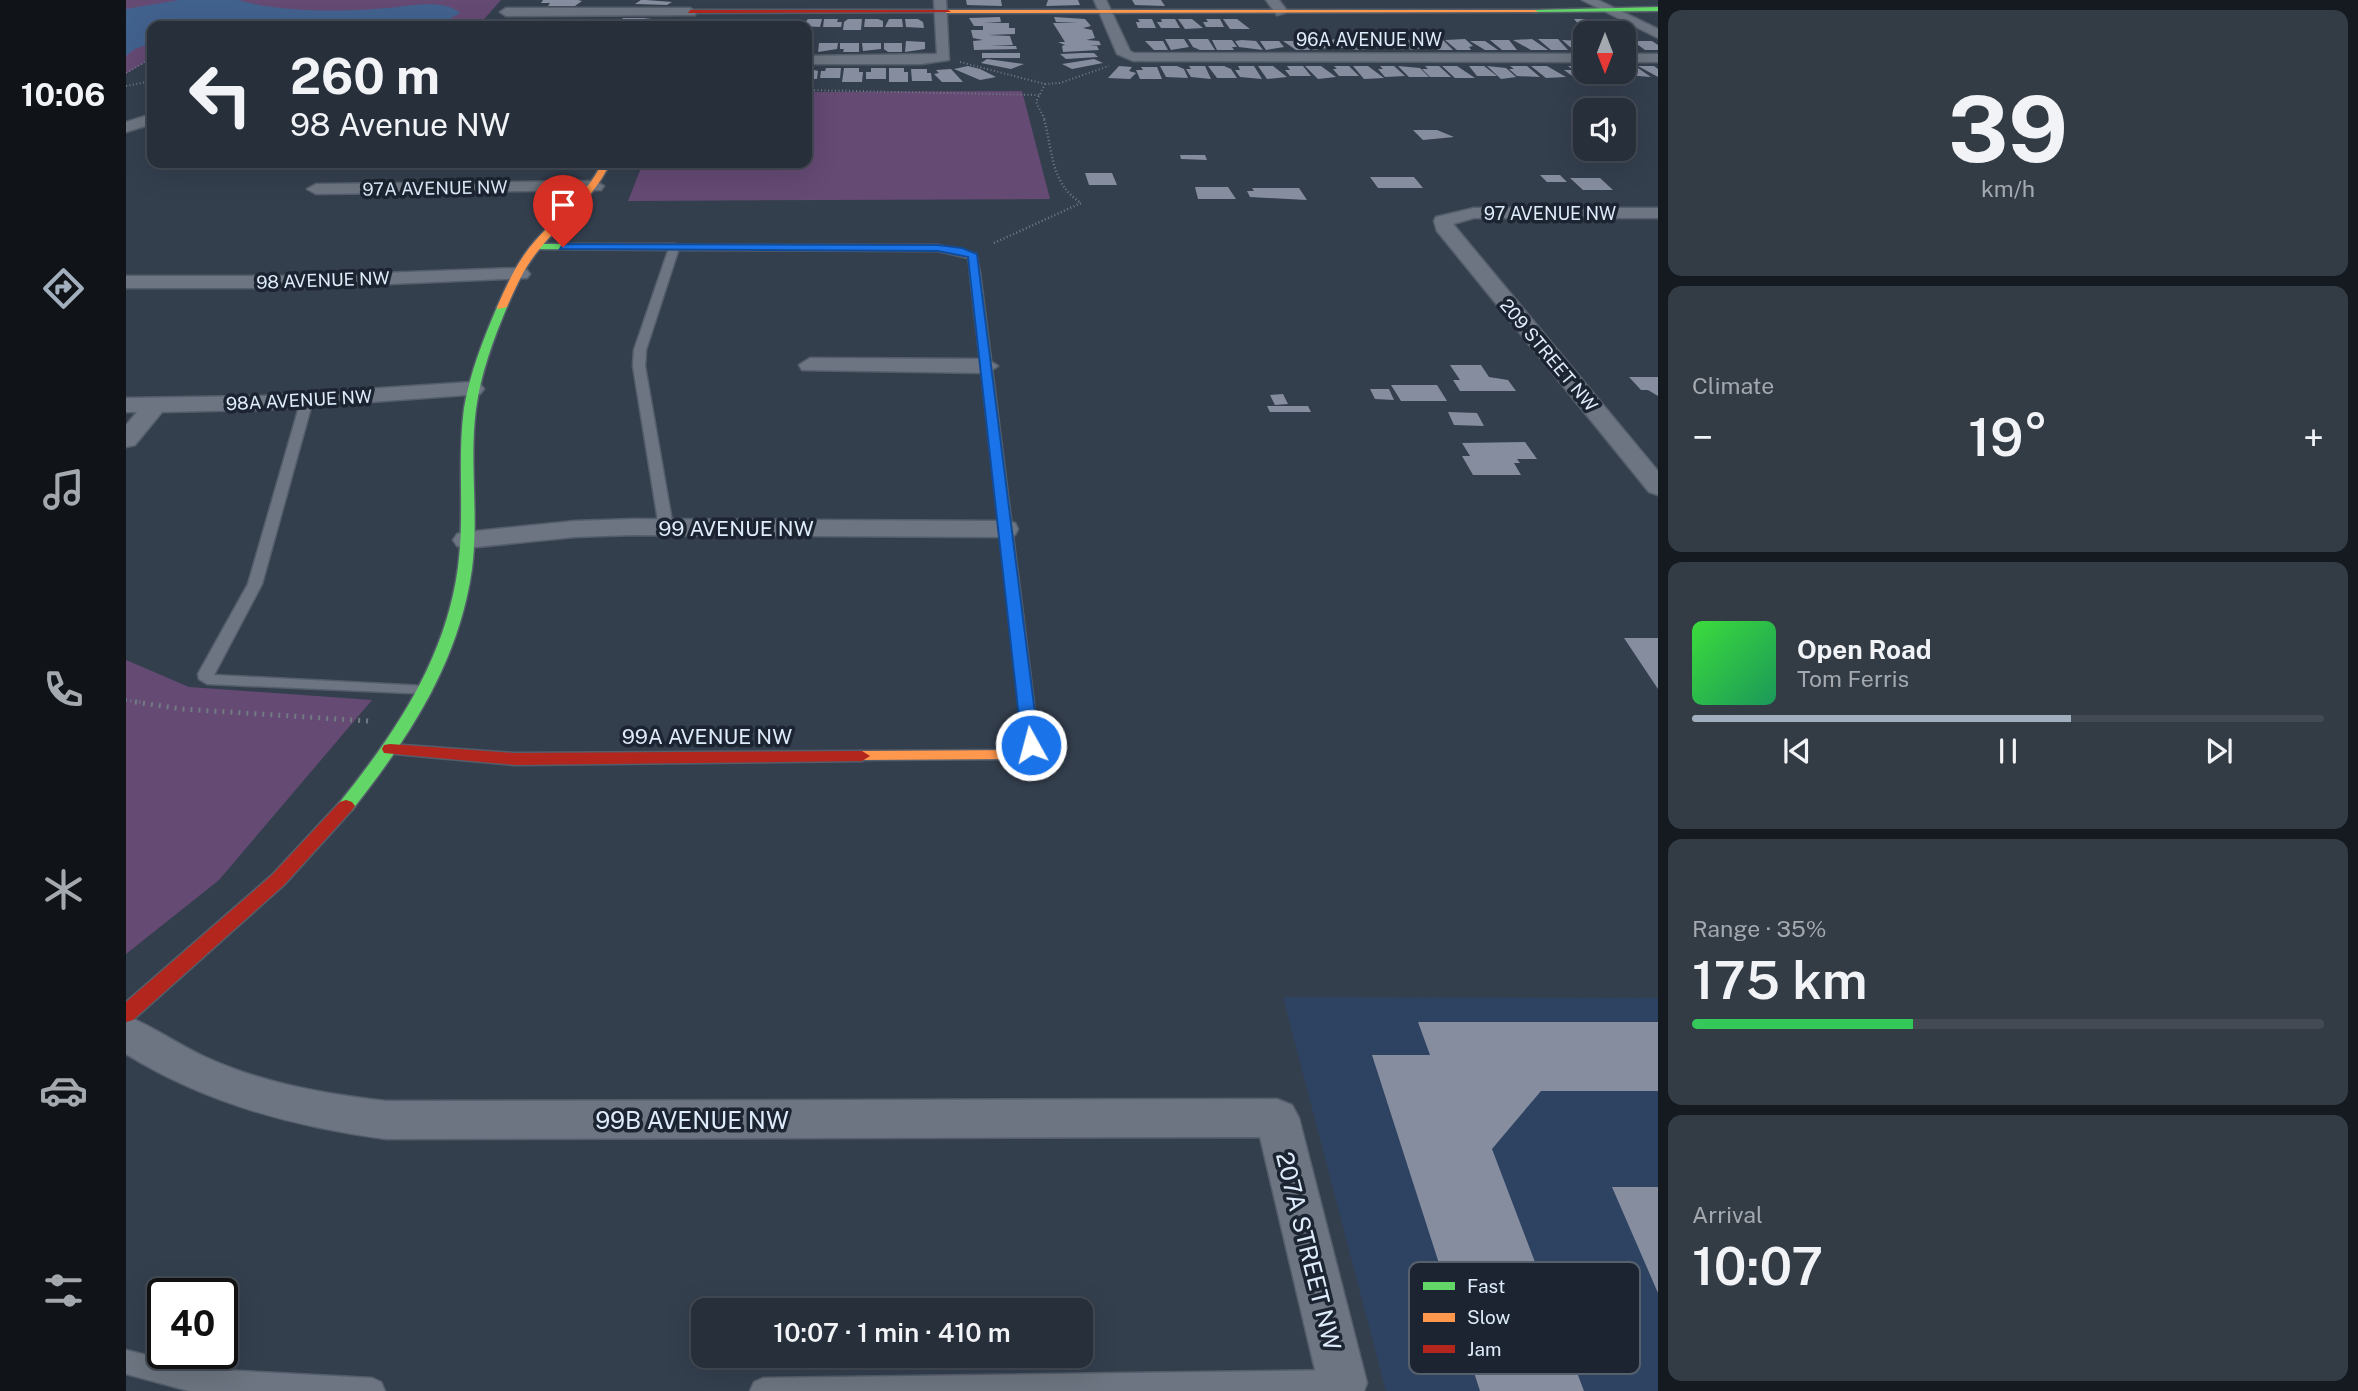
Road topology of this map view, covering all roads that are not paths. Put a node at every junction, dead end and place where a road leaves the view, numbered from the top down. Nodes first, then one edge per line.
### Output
1 (516, 0) edge
2 (702, 0) edge
3 (1588, 0) edge
4 (941, 6) edge
5 (1103, 6) edge
6 (1277, 6) edge
7 (1658, 9) edge
8 (1611, 11) junction
9 (690, 12) junction
10 (681, 21) edge
11 (1658, 34) edge
12 (1573, 58) edge
13 (1636, 58) edge
14 (1658, 58) edge
15 (812, 60) edge
16 (147, 121) edge
17 (126, 127) edge
18 (604, 168) edge
19 (595, 187) junction
20 (316, 189) dead end
21 (1658, 213) edge
22 (1443, 221) joint
23 (535, 247) junction
24 (674, 248) junction
25 (520, 274) junction
26 (126, 282) edge
27 (810, 365) dead end
28 (987, 366) junction
29 (472, 389) junction
30 (307, 400) junction
31 (126, 405) edge
32 (155, 405) junction
33 (126, 440) edge
34 (1658, 487) edge
35 (666, 527) junction
36 (1005, 529) junction
37 (467, 540) junction
38 (424, 691) junction
39 (390, 749) junction
40 (126, 1014) edge
41 (126, 1033) edge
42 (1277, 1118) joint
43 (126, 1362) edge
44 (1342, 1383) joint
45 (372, 1391) edge
46 (763, 1391) edge

1 - 9 street
2 - 9 street
3 - 8 street
4 - 5 street
4 - 9 street
4 - 15 street
5 - 6 street
5 - 12 street, 96A AVENUE NW
6 - 8 street
7 - 8 street
8 - 11 street
9 - 10 street
13 - 14 street
16 - 17 street
18 - 19 street
19 - 20 street, 97A AVENUE NW
19 - 23 street
21 - 22 street, 97 AVENUE NW
22 - 34 street, 209 STREET NW
23 - 24 street
23 - 25 street
24 - 28 street
24 - 35 lane
25 - 26 street, 98 AVENUE NW
25 - 29 street
27 - 28 street
28 - 36 street
29 - 30 street, 98A AVENUE NW
29 - 37 street
30 - 32 street, 98A AVENUE NW
30 - 38 lane
31 - 32 street, 98A AVENUE NW
32 - 33 street
35 - 36 street, 99 AVENUE NW
35 - 37 street, 99 AVENUE NW
36 - 39 street, 99A AVENUE NW
37 - 38 street
38 - 39 street
39 - 40 street
41 - 42 street, 99B AVENUE NW
42 - 44 street, 207A STREET NW
43 - 45 lane
44 - 46 lane

